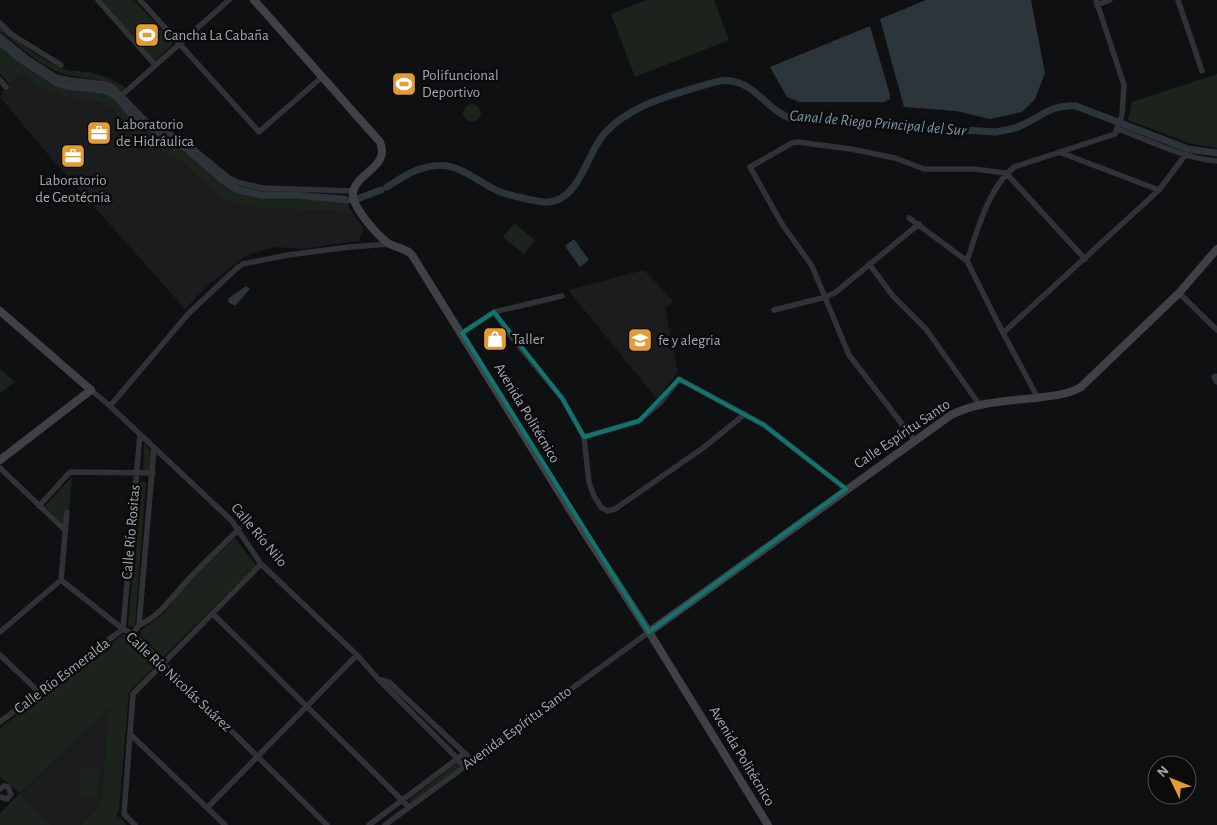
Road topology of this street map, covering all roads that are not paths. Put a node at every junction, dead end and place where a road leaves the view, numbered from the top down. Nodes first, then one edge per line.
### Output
1 (98, 0) edge
2 (140, 0) edge
3 (228, 0) edge
4 (254, 0) edge
5 (1110, 0) edge
6 (1178, 0) edge
7 (1096, 2) edge
8 (0, 23) edge
9 (0, 36) edge
10 (179, 44) junction
11 (61, 65) dead end
12 (155, 65) junction
13 (1202, 71) dead end
14 (322, 77) junction
15 (0, 80) edge
16 (6, 87) dead end
17 (122, 95) junction
18 (1120, 124) junction
19 (1059, 152) junction
20 (1186, 154) junction
21 (1217, 161) edge
22 (1006, 173) junction
23 (1159, 190) junction
24 (353, 193) junction
25 (909, 218) dead end
26 (919, 224) junction
27 (390, 244) junction
28 (1217, 249) edge
29 (1085, 259) junction
30 (967, 261) junction
31 (869, 264) junction
32 (1179, 293) junction
33 (562, 296) dead end
34 (826, 297) junction
35 (0, 310) edge
36 (774, 310) dead end
37 (494, 312) junction
38 (1217, 330) edge
39 (1003, 333) junction
40 (462, 334) junction
41 (91, 390) junction
42 (1038, 398) junction
43 (979, 404) junction
44 (110, 406) junction
45 (745, 414) junction
46 (140, 434) junction
47 (584, 437) junction
48 (915, 441) junction
49 (154, 448) junction
50 (0, 460) edge
51 (0, 468) edge
52 (136, 473) junction
53 (153, 473) junction
54 (846, 489) junction
55 (38, 506) junction
56 (67, 512) dead end
57 (65, 530) junction
58 (239, 530) junction
59 (261, 564) junction
60 (62, 580) junction
61 (213, 614) junction
62 (139, 625) junction
63 (123, 629) junction
64 (0, 632) edge
65 (650, 632) junction
66 (133, 634) junction
67 (0, 655) edge
68 (357, 655) junction
69 (163, 664) junction
70 (380, 680) junction
71 (39, 692) junction
72 (307, 706) junction
73 (0, 722) edge
74 (131, 734) junction
75 (465, 753) junction
76 (258, 756) junction
77 (458, 758) junction
78 (473, 761) junction
79 (464, 766) junction
80 (0, 782) edge
81 (3, 788) edge
82 (2, 800) edge
83 (403, 801) junction
84 (409, 807) junction
85 (207, 808) junction
86 (135, 825) edge
87 (225, 825) edge
88 (327, 825) edge
89 (369, 825) edge
90 (384, 825) edge
91 (768, 825) edge

1 - 12 street
2 - 10 street
3 - 10 street
4 - 14 main road
5 - 7 street
6 - 13 street
7 - 18 street
8 - 11 street
9 - 17 street
10 - 12 street
10 - 14 street
12 - 17 street
14 - 24 main road
15 - 16 street
17 - 24 street
18 - 19 street
18 - 20 street
19 - 22 street
19 - 23 street
20 - 21 street
20 - 23 street
22 - 29 street
22 - 30 street
22 - 34 street
23 - 29 street
24 - 27 main road, Avenida Politécnico
25 - 26 street
26 - 30 street
26 - 31 street
27 - 40 main road, Avenida Politécnico
27 - 44 street
28 - 32 main road, Calle Espíritu Santo
29 - 39 street
30 - 39 street
31 - 34 street
31 - 43 street
32 - 38 street
32 - 42 main road, Calle Espíritu Santo
33 - 37 street
34 - 36 street
34 - 48 street
35 - 41 main road, Calle Río Nilo
37 - 40 street
37 - 47 street
39 - 42 street
40 - 65 main road, Avenida Politécnico
41 - 44 street, Calle Río Nilo
41 - 50 main road
42 - 43 main road, Calle Espíritu Santo
43 - 48 main road, Calle Espíritu Santo
44 - 46 street, Calle Río Nilo
45 - 47 street
45 - 47 street
45 - 54 street
46 - 49 street, Calle Río Nilo
46 - 52 street, Calle Río Rositas
48 - 54 main road, Calle Espíritu Santo
49 - 53 street, Calle Río Rositas
49 - 58 street, Calle Río Nilo
51 - 55 street
52 - 53 street
52 - 55 street
52 - 63 street, Calle Río Rositas
53 - 62 street, Calle Río Rositas
54 - 65 main road, Calle Espíritu Santo
55 - 57 street
56 - 57 street
57 - 60 street
58 - 59 street, Calle Río Nilo
58 - 62 street
59 - 61 street
59 - 68 street, Calle Río Nilo
60 - 63 street, Calle Río Nicolás Suárez
60 - 64 street
61 - 69 street
61 - 72 street
62 - 66 street, Calle Río Rositas
63 - 66 street, Calle Río Nicolás Suárez
63 - 71 street, Calle Río Esmeralda
65 - 78 street, Avenida Espíritu Santo
65 - 91 main road, Avenida Politécnico
66 - 69 street, Calle Río Nicolás Suárez
67 - 71 street
68 - 70 street, Calle Río Nilo
68 - 72 street
69 - 74 street
69 - 76 street, Calle Río Nicolás Suárez
70 - 75 street
70 - 77 street, Calle Río Nilo
71 - 73 street, Calle Río Esmeralda
72 - 76 street
72 - 83 street
74 - 85 street
74 - 86 street
75 - 77 street, Avenida Espíritu Santo
75 - 78 street
76 - 85 street
76 - 88 street, Calle Río Nicolás Suárez
77 - 79 street, Calle Río Nilo
77 - 83 street, Avenida Espíritu Santo
78 - 79 street, Avenida Espíritu Santo
79 - 84 street, Avenida Espíritu Santo
80 - 81 street
81 - 82 street
83 - 84 street
83 - 89 street, Avenida Espíritu Santo
84 - 90 street, Avenida Espíritu Santo
85 - 87 street

